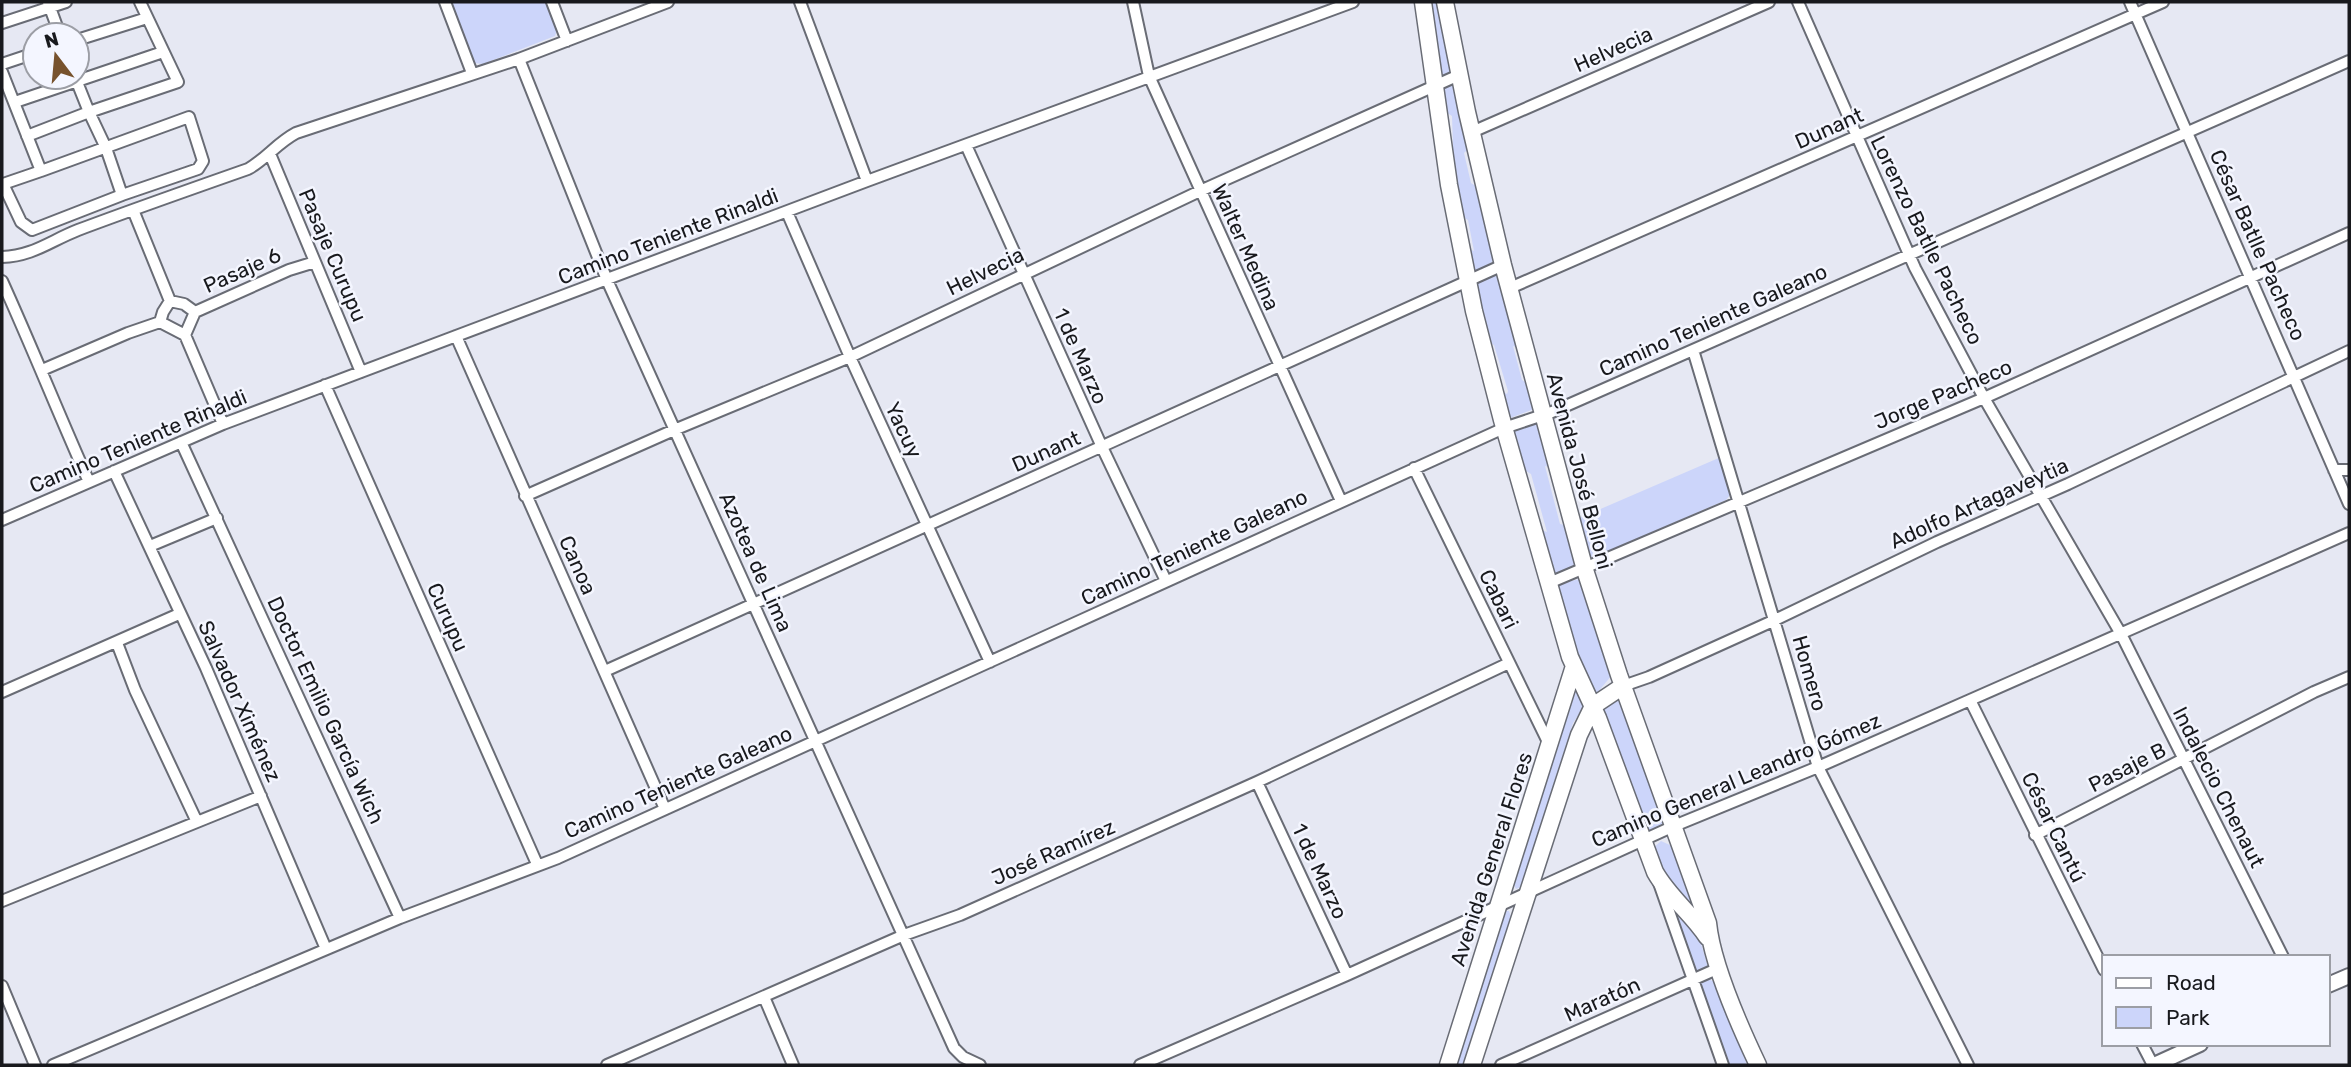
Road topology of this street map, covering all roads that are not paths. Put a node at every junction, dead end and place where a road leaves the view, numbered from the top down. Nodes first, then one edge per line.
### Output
1 (66, 2) edge
2 (140, 2) edge
3 (445, 2) edge
4 (552, 2) edge
5 (668, 2) edge
6 (800, 2) edge
7 (1133, 2) edge
8 (1353, 2) edge
9 (1423, 2) edge
10 (1445, 2) edge
11 (1769, 2) edge
12 (1798, 2) edge
13 (2130, 2) edge
14 (2163, 2) edge
15 (49, 5) edge
16 (2135, 14) junction
17 (147, 18) junction
18 (2, 23) edge
19 (91, 36) edge
20 (567, 41) junction
21 (163, 52) junction
22 (21, 58) edge
23 (519, 59) junction
24 (2349, 61) edge
25 (2, 64) edge
26 (2, 72) edge
27 (472, 73) junction
28 (91, 74) edge
29 (1459, 75) junction
30 (1149, 76) junction
31 (1434, 85) junction
32 (31, 91) edge
33 (81, 91) edge
34 (9, 97) edge
35 (89, 112) junction
36 (1472, 132) junction
37 (2188, 132) junction
38 (27, 136) junction
39 (1856, 137) junction
40 (966, 145) junction
41 (106, 148) junction
42 (270, 154) junction
43 (41, 172) junction
44 (867, 181) junction
45 (2, 183) edge
46 (1200, 191) junction
47 (122, 195) junction
48 (132, 210) junction
49 (787, 212) junction
50 (2349, 233) edge
51 (1909, 256) junction
52 (2, 257) edge
53 (316, 262) junction
54 (1503, 265) junction
55 (1023, 274) junction
56 (2250, 278) junction
57 (607, 280) junction
58 (2, 281) edge
59 (1467, 281) junction
60 (1510, 288) junction
61 (170, 301) junction
62 (195, 312) junction
63 (160, 322) junction
64 (185, 335) junction
65 (456, 336) junction
66 (1693, 350) junction
67 (2349, 351) edge
68 (850, 357) junction
69 (1279, 366) junction
70 (43, 370) junction
71 (361, 372) junction
72 (2295, 377) junction
73 (325, 385) junction
74 (1984, 398) junction
75 (1543, 414) junction
76 (223, 424) junction
77 (1504, 428) junction
78 (674, 430) junction
79 (181, 442) junction
80 (1101, 447) junction
81 (1414, 468) junction
82 (2334, 470) junction
83 (2349, 470) edge
84 (114, 471) junction
85 (89, 482) junction
86 (2041, 495) junction
87 (525, 496) junction
88 (1341, 501) junction
89 (1739, 504) junction
90 (2349, 504) edge
91 (217, 518) junction
92 (2, 520) edge
93 (927, 526) junction
94 (2349, 533) edge
95 (150, 546) junction
96 (1585, 570) junction
97 (1166, 581) junction
98 (1549, 583) junction
99 (753, 603) junction
100 (179, 614) junction
101 (1774, 620) junction
102 (2121, 634) junction
103 (117, 642) junction
104 (990, 662) junction
105 (1509, 663) junction
106 (1574, 666) junction
107 (605, 671) junction
108 (2349, 677) edge
109 (1623, 686) junction
110 (2, 692) edge
111 (1970, 700) junction
112 (1592, 706) junction
113 (816, 742) junction
114 (1550, 746) junction
115 (2184, 760) junction
116 (1818, 767) junction
117 (1257, 782) junction
118 (261, 796) junction
119 (665, 809) junction
120 (197, 822) junction
121 (1674, 827) junction
122 (2035, 835) junction
123 (1644, 840) junction
124 (537, 864) junction
125 (1657, 875) junction
126 (1526, 894) junction
127 (2, 901) edge
128 (1496, 908) junction
129 (400, 918) junction
130 (904, 935) junction
131 (1710, 942) junction
132 (326, 949) junction
133 (2282, 955) edge
134 (2102, 966) edge
135 (1719, 968) junction
136 (1347, 975) junction
137 (2349, 976) edge
138 (1692, 980) junction
139 (2330, 984) edge
140 (2, 986) edge
141 (764, 997) junction
142 (2143, 1046) edge
143 (2197, 1046) edge
144 (2175, 1061) edge
145 (67, 1063) edge
146 (35, 1065) edge
147 (53, 1065) edge
148 (607, 1065) edge
149 (793, 1065) edge
150 (980, 1065) edge
151 (1140, 1065) edge
152 (1448, 1065) edge
153 (1472, 1065) edge
154 (1501, 1065) edge
155 (1723, 1065) edge
156 (1758, 1065) edge
157 (1968, 1065) edge
158 (2153, 1065) edge

1 - 15 street
2 - 17 street
3 - 27 street
4 - 20 street
5 - 20 street
6 - 44 street
7 - 30 street, Walter Medina
8 - 30 street, Camino Teniente Rinaldi
9 - 31 main road, Avenida José Belloni
10 - 29 main road, Avenida José Belloni
11 - 36 street, Helvecia
12 - 39 street, Lorenzo Batlle Pacheco
13 - 16 street, César Batlle Pacheco
14 - 16 street, Dunant
15 - 18 street
16 - 37 street, César Batlle Pacheco
16 - 39 street, Dunant
17 - 19 street
17 - 21 street
20 - 23 street
21 - 28 street
21 - 35 street
22 - 25 street
23 - 27 street
23 - 57 street, Azotea de Lima
24 - 37 street, Camino Teniente Galeano
26 - 34 street
27 - 42 street
29 - 31 street, Helvecia
29 - 36 main road, Avenida José Belloni
30 - 40 street, Camino Teniente Rinaldi
30 - 46 street, Walter Medina
31 - 46 street, Helvecia
31 - 59 main road, Avenida José Belloni
32 - 34 street
33 - 35 street
34 - 38 street
35 - 38 street
35 - 41 street
36 - 54 main road, Avenida José Belloni
37 - 51 street, Camino Teniente Galeano
37 - 56 street, César Batlle Pacheco
38 - 43 street
39 - 51 street, Lorenzo Batlle Pacheco
39 - 60 street, Dunant
40 - 44 street, Camino Teniente Rinaldi
40 - 55 street, 1 de Marzo
41 - 43 street
41 - 47 street
41 - 47 street
42 - 48 street
42 - 53 street, Pasaje Curupu
43 - 45 street
44 - 49 street, Camino Teniente Rinaldi
45 - 47 street
46 - 55 street, Helvecia
46 - 69 street, Walter Medina
48 - 52 street
48 - 61 street
49 - 57 street, Camino Teniente Rinaldi
49 - 68 street, Yacuy
50 - 56 street, Jorge Pacheco
51 - 66 street, Camino Teniente Galeano
51 - 74 street, Lorenzo Batlle Pacheco
53 - 62 street, Pasaje 6
53 - 71 street, Pasaje Curupu
54 - 59 street, Dunant
54 - 60 main road, Avenida José Belloni
55 - 68 street, Helvecia
55 - 80 street, 1 de Marzo
56 - 72 street, César Batlle Pacheco
56 - 74 street, Jorge Pacheco
57 - 65 street, Camino Teniente Rinaldi
57 - 78 street, Azotea de Lima
58 - 70 street
59 - 69 street, Dunant
59 - 77 main road, Avenida José Belloni
60 - 75 main road, Avenida José Belloni
61 - 62 street, Pasaje 6
61 - 63 street
62 - 64 street
63 - 64 street
63 - 70 street
64 - 76 street
65 - 71 street, Camino Teniente Rinaldi
65 - 87 street, Canoa
66 - 75 street, Camino Teniente Galeano
66 - 89 street, Homero
67 - 72 street, Adolfo Artagaveytia
68 - 78 street, Helvecia
68 - 93 street, Yacuy
69 - 80 street, Dunant
69 - 88 street, Walter Medina
70 - 85 street
71 - 73 street, Camino Teniente Rinaldi
72 - 82 street, César Batlle Pacheco
72 - 86 street, Adolfo Artagaveytia
73 - 76 street, Camino Teniente Rinaldi
73 - 124 street, Curupu
74 - 86 street, Lorenzo Batlle Pacheco
74 - 89 street, Jorge Pacheco
75 - 77 street, Camino Teniente Galeano
75 - 96 main road, Avenida José Belloni
76 - 79 street, Camino Teniente Rinaldi
77 - 81 street, Camino Teniente Galeano
77 - 98 main road, Avenida José Belloni
78 - 87 street, Helvecia
78 - 99 street, Azotea de Lima
79 - 84 street, Camino Teniente Rinaldi
79 - 91 street, Doctor Emilio García Wich
80 - 93 street, Dunant
80 - 97 street, 1 de Marzo
81 - 88 street, Camino Teniente Galeano
81 - 105 street, Cabari
82 - 83 street
82 - 90 street, César Batlle Pacheco
84 - 85 street, Camino Teniente Rinaldi
84 - 95 street, Salvador Ximénez
85 - 92 street, Camino Teniente Rinaldi
86 - 101 street, Adolfo Artagaveytia
86 - 102 street, Lorenzo Batlle Pacheco
87 - 107 street, Canoa
88 - 97 street, Camino Teniente Galeano
89 - 96 street, Jorge Pacheco
89 - 101 street, Homero
91 - 95 street
91 - 129 street, Doctor Emilio García Wich
93 - 99 street, Dunant
93 - 104 street, Yacuy
94 - 102 street, Camino General Leandro Gómez
95 - 100 street, Salvador Ximénez
96 - 98 street, Jorge Pacheco
96 - 109 main road, Avenida José Belloni
97 - 104 street, Camino Teniente Galeano
98 - 106 main road, Avenida José Belloni
99 - 107 street, Dunant
99 - 113 street, Azotea de Lima
100 - 103 street
100 - 118 street, Salvador Ximénez
101 - 109 street, Adolfo Artagaveytia
101 - 116 street, Homero
102 - 111 street, Camino General Leandro Gómez
102 - 115 street, Indalecio Chenaut
103 - 110 street
103 - 120 street
104 - 113 street, Camino Teniente Galeano
105 - 114 street, Cabari
105 - 117 street, José Ramírez
106 - 112 main road, Avenida José Belloni
106 - 114 main road, Avenida General Flores
107 - 119 street, Canoa
108 - 115 street, Pasaje B
109 - 112 main road
109 - 121 main road, Avenida José Belloni
111 - 116 street, Camino General Leandro Gómez
111 - 122 street, César Cantú
112 - 123 main road, Avenida José Belloni
112 - 126 main road
113 - 119 street, Camino Teniente Galeano
113 - 130 street, Azotea de Lima
114 - 128 main road, Avenida General Flores
115 - 122 street, Pasaje B
115 - 133 street, Indalecio Chenaut
116 - 121 street, Camino General Leandro Gómez
116 - 157 street, Homero
117 - 130 street, José Ramírez
117 - 136 street, 1 de Marzo
118 - 120 street
118 - 132 street, Salvador Ximénez
119 - 124 street, Camino Teniente Galeano
120 - 127 street
121 - 123 street, Camino General Leandro Gómez
121 - 131 main road, Avenida José Belloni
122 - 134 street, César Cantú
123 - 125 main road, Avenida José Belloni
123 - 126 street, Camino General Leandro Gómez
124 - 129 street, Camino Teniente Galeano
125 - 131 main road, Avenida José Belloni
125 - 138 street, Avenida José Belloni
126 - 128 street, Camino General Leandro Gómez
126 - 153 main road
128 - 136 street, Camino General Leandro Gómez
128 - 152 main road, Avenida General Flores
129 - 132 street, Camino Teniente Galeano
130 - 141 street, José Ramírez
130 - 150 street, Azotea de Lima
131 - 135 main road, Avenida José Belloni
132 - 145 street, Camino Teniente Galeano
135 - 138 street, Maratón
135 - 156 main road, Avenida José Belloni
136 - 151 street, Camino General Leandro Gómez
137 - 139 street
138 - 154 street, Maratón
138 - 155 street, Avenida José Belloni
140 - 146 street
141 - 148 street, José Ramírez
141 - 149 street
142 - 158 street
143 - 144 street
144 - 158 street
145 - 147 street, Camino Teniente Galeano

